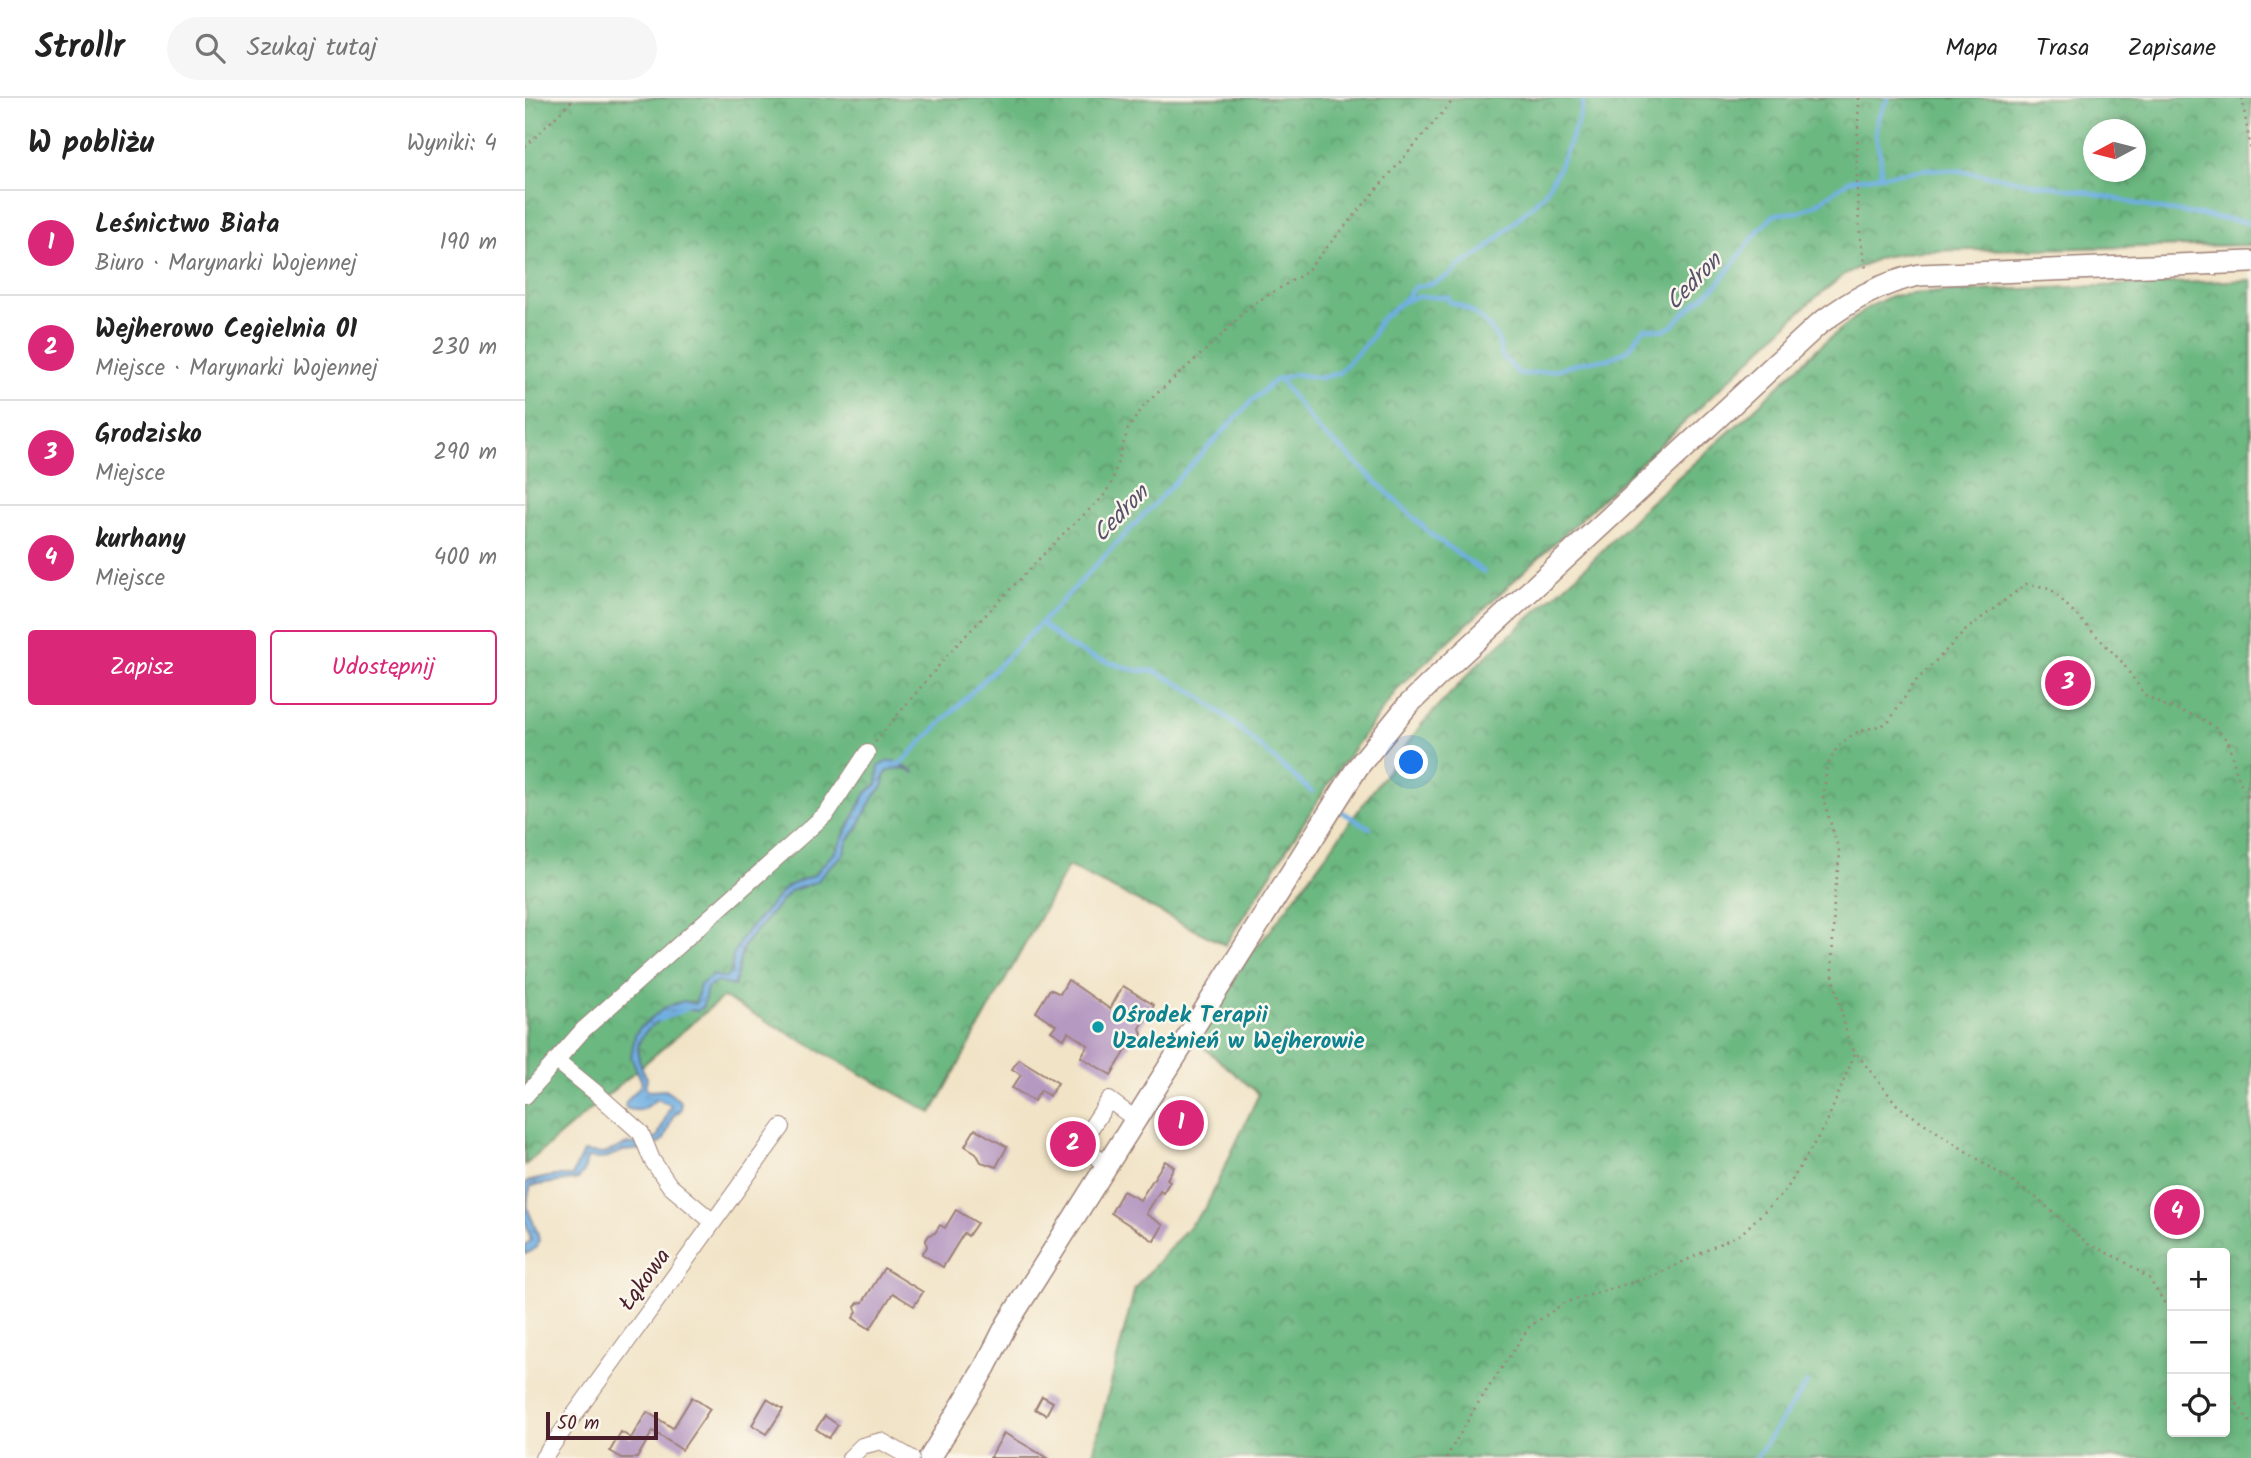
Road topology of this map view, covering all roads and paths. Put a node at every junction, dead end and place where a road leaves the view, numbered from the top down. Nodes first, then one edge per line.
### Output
1 (575, 98) edge
2 (1455, 98) edge
3 (1859, 98) edge
4 (2242, 98) edge
5 (525, 147) edge
6 (2251, 151) edge
7 (2251, 261) edge
8 (1874, 289) junction
9 (867, 753) joint
10 (2251, 802) edge
11 (1856, 1053) junction
12 (557, 1061) junction
13 (525, 1096) edge
14 (1135, 1119) junction
15 (782, 1127) dead end
16 (1106, 1166) junction
17 (713, 1222) junction
18 (2170, 1311) edge
19 (1007, 1324) junction
20 (2230, 1393) edge
21 (2251, 1424) edge
22 (543, 1458) edge
23 (850, 1458) edge
24 (913, 1458) edge
25 (930, 1458) edge
26 (1446, 1458) edge

1 - 5 path
2 - 9 path
3 - 8 path
4 - 6 path
7 - 8 main road
8 - 14 main road
9 - 12 street
10 - 11 path
11 - 18 path
11 - 26 path
12 - 13 street
12 - 17 street
14 - 16 main road
14 - 16 street
15 - 17 street, Łąkowa
16 - 19 main road
17 - 22 street, Łąkowa
19 - 24 main road
19 - 25 main road
20 - 21 path
23 - 24 street

